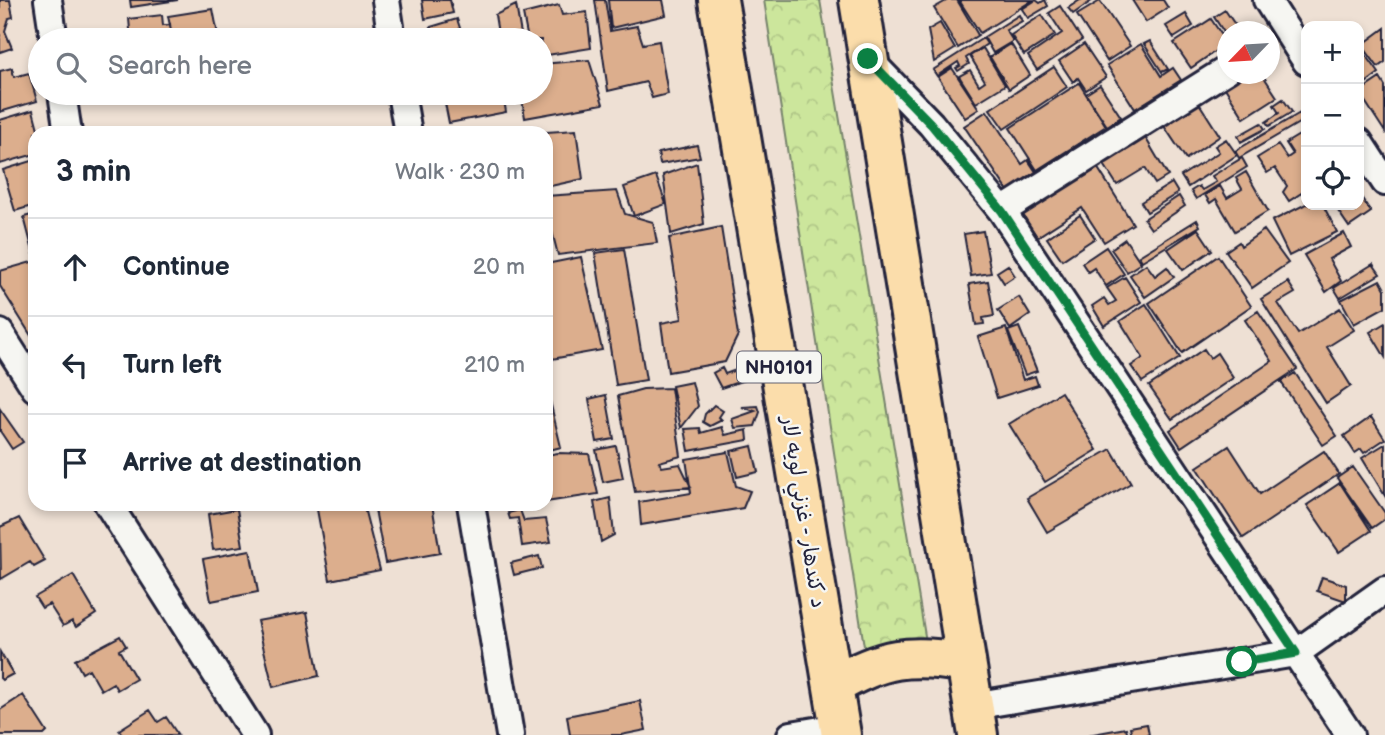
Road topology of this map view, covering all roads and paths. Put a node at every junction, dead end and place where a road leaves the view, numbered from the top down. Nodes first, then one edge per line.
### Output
1 (48, 0) edge
2 (386, 0) edge
3 (718, 0) edge
4 (859, 0) edge
5 (1267, 0) edge
6 (1273, 21) edge
7 (52, 28) edge
8 (390, 28) edge
9 (1280, 40) edge
10 (1301, 57) edge
11 (868, 59) junction
12 (1217, 75) edge
13 (64, 105) edge
14 (403, 105) edge
15 (67, 126) edge
16 (407, 126) edge
17 (1362, 147) edge
18 (1385, 182) edge
19 (1002, 211) junction
20 (0, 332) edge
21 (28, 377) edge
22 (112, 511) edge
23 (126, 511) edge
24 (472, 511) edge
25 (130, 540) junction
26 (1385, 590) edge
27 (1296, 653) junction
28 (965, 663) junction
29 (833, 685) junction
30 (975, 721) edge
31 (840, 731) edge
32 (255, 735) edge
33 (510, 735) edge
34 (791, 735) edge
35 (1350, 735) edge

1 - 7 street
2 - 8 street
3 - 29 highway, د کندهار - غزني لويه لار / NH0101
4 - 11 highway
5 - 6 street
9 - 10 street
11 - 19 street
11 - 28 highway
12 - 19 street
13 - 15 street
14 - 16 street
17 - 18 street
19 - 27 street
20 - 21 street
22 - 25 street
23 - 25 street
24 - 33 street
25 - 32 street
26 - 27 street
27 - 30 street
27 - 35 street
28 - 29 highway
28 - 30 highway
29 - 31 highway, د کندهار - غزني لويه لار / NH0101
31 - 34 street

